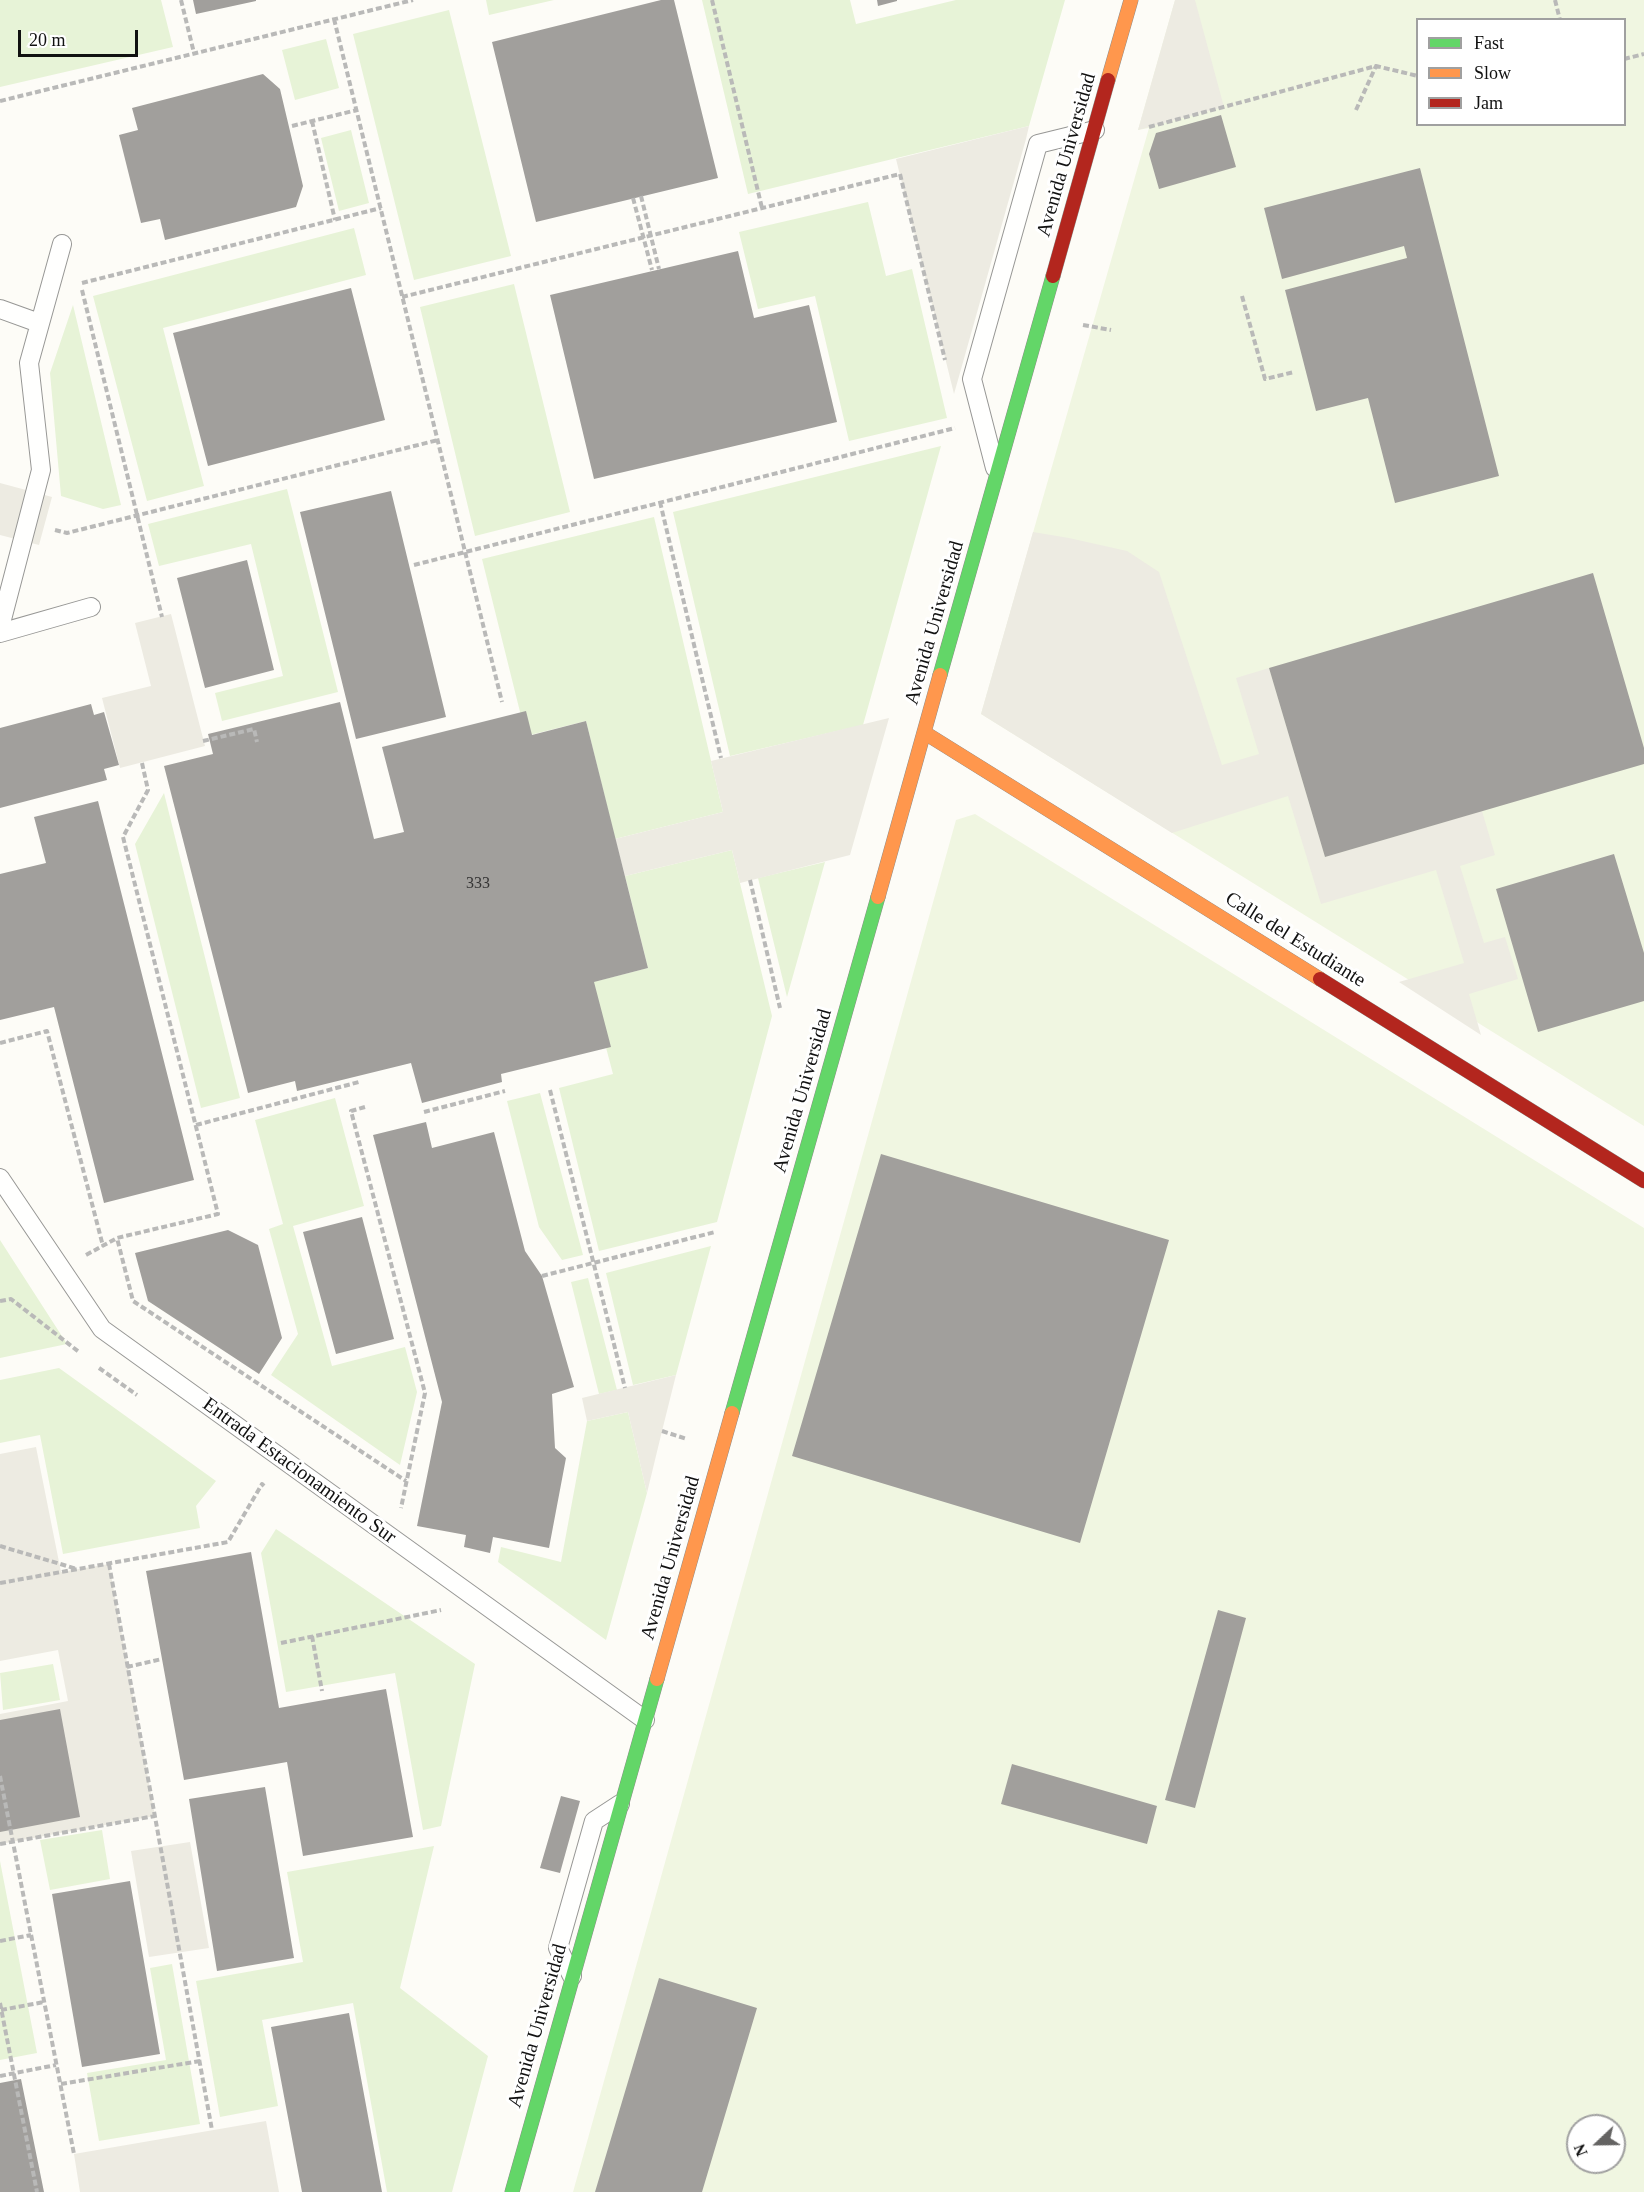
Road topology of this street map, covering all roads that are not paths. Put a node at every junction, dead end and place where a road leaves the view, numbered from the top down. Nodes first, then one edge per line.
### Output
1 (1131, 0) edge
2 (1095, 130) junction
3 (62, 244) dead end
4 (0, 309) edge
5 (39, 323) junction
6 (997, 476) junction
7 (91, 606) dead end
8 (0, 627) edge
9 (0, 633) edge
10 (925, 733) junction
11 (0, 1178) edge
12 (1644, 1180) edge
13 (645, 1720) junction
14 (622, 1803) joint
15 (573, 1977) joint
16 (512, 2192) edge

1 - 2 street, Avenida Universidad
2 - 6 street, Avenida Universidad
2 - 6 lane
3 - 5 lane
4 - 5 lane
5 - 8 lane
6 - 10 street, Avenida Universidad
7 - 9 lane
10 - 12 street, Calle del Estudiante
10 - 13 street, Avenida Universidad
11 - 13 lane, Entrada Estacionamiento Sur
13 - 14 street, Avenida Universidad
14 - 15 lane
15 - 16 street, Avenida Universidad

